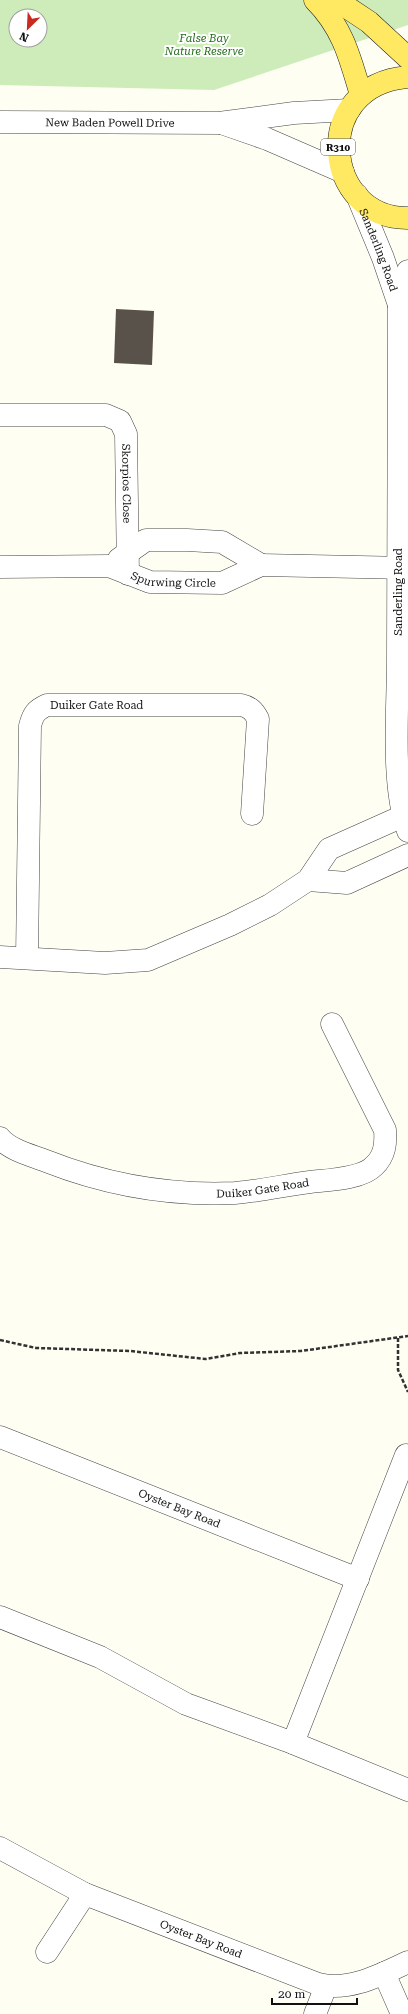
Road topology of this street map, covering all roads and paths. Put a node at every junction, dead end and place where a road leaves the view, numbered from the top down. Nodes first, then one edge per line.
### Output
1 (315, 0) edge
2 (336, 0) edge
3 (408, 58) edge
4 (408, 77) edge
5 (355, 102) junction
6 (0, 122) edge
7 (219, 123) junction
8 (343, 172) junction
9 (357, 195) junction
10 (408, 218) edge
11 (408, 271) edge
12 (399, 305) junction
13 (0, 415) edge
14 (122, 564) junction
15 (261, 565) junction
16 (0, 567) edge
17 (403, 568) edge
18 (252, 814) dead end
19 (405, 823) edge
20 (408, 855) edge
21 (308, 880) junction
22 (0, 957) edge
23 (27, 958) junction
24 (332, 1024) dead end
25 (0, 1138) edge
26 (408, 1336) edge
27 (398, 1338) junction
28 (0, 1340) edge
29 (408, 1392) edge
30 (0, 1437) edge
31 (406, 1455) dead end
32 (358, 1579) junction
33 (0, 1617) edge
34 (292, 1744) junction
35 (408, 1790) edge
36 (0, 1848) edge
37 (85, 1894) junction
38 (47, 1952) dead end
39 (408, 1962) edge
40 (384, 1973) junction
41 (326, 1986) junction
42 (315, 2014) edge
43 (402, 2014) edge

1 - 5 main road
2 - 3 main road
4 - 5 main road
5 - 7 street, New Baden Powell Drive
5 - 8 main road, R310
6 - 7 street, New Baden Powell Drive
7 - 8 street, New Baden Powell Drive
8 - 9 main road, R310
9 - 10 main road, R310
9 - 12 street, Sanderling Road
11 - 12 street, Sanderling Road
12 - 17 street, Sanderling Road
13 - 14 street, Skorpios Close
14 - 15 street, Spurwing Circle
14 - 15 street, Spurwing Circle
14 - 16 street, Spurwing Circle
15 - 17 street, Spurwing Circle
17 - 19 street, Sanderling Road
18 - 23 street, Duiker Gate Road
19 - 21 street
20 - 21 street
21 - 23 street
22 - 23 street
24 - 25 street, Duiker Gate Road
26 - 27 path
27 - 28 path
27 - 29 path
30 - 32 street, Oyster Bay Road
31 - 32 street
32 - 34 street
33 - 34 street
34 - 35 street
36 - 37 street, Oyster Bay Road
37 - 38 street
37 - 41 street, Oyster Bay Road
39 - 40 street, Oyster Bay Road
40 - 41 street, Oyster Bay Road
40 - 43 street
41 - 42 street

